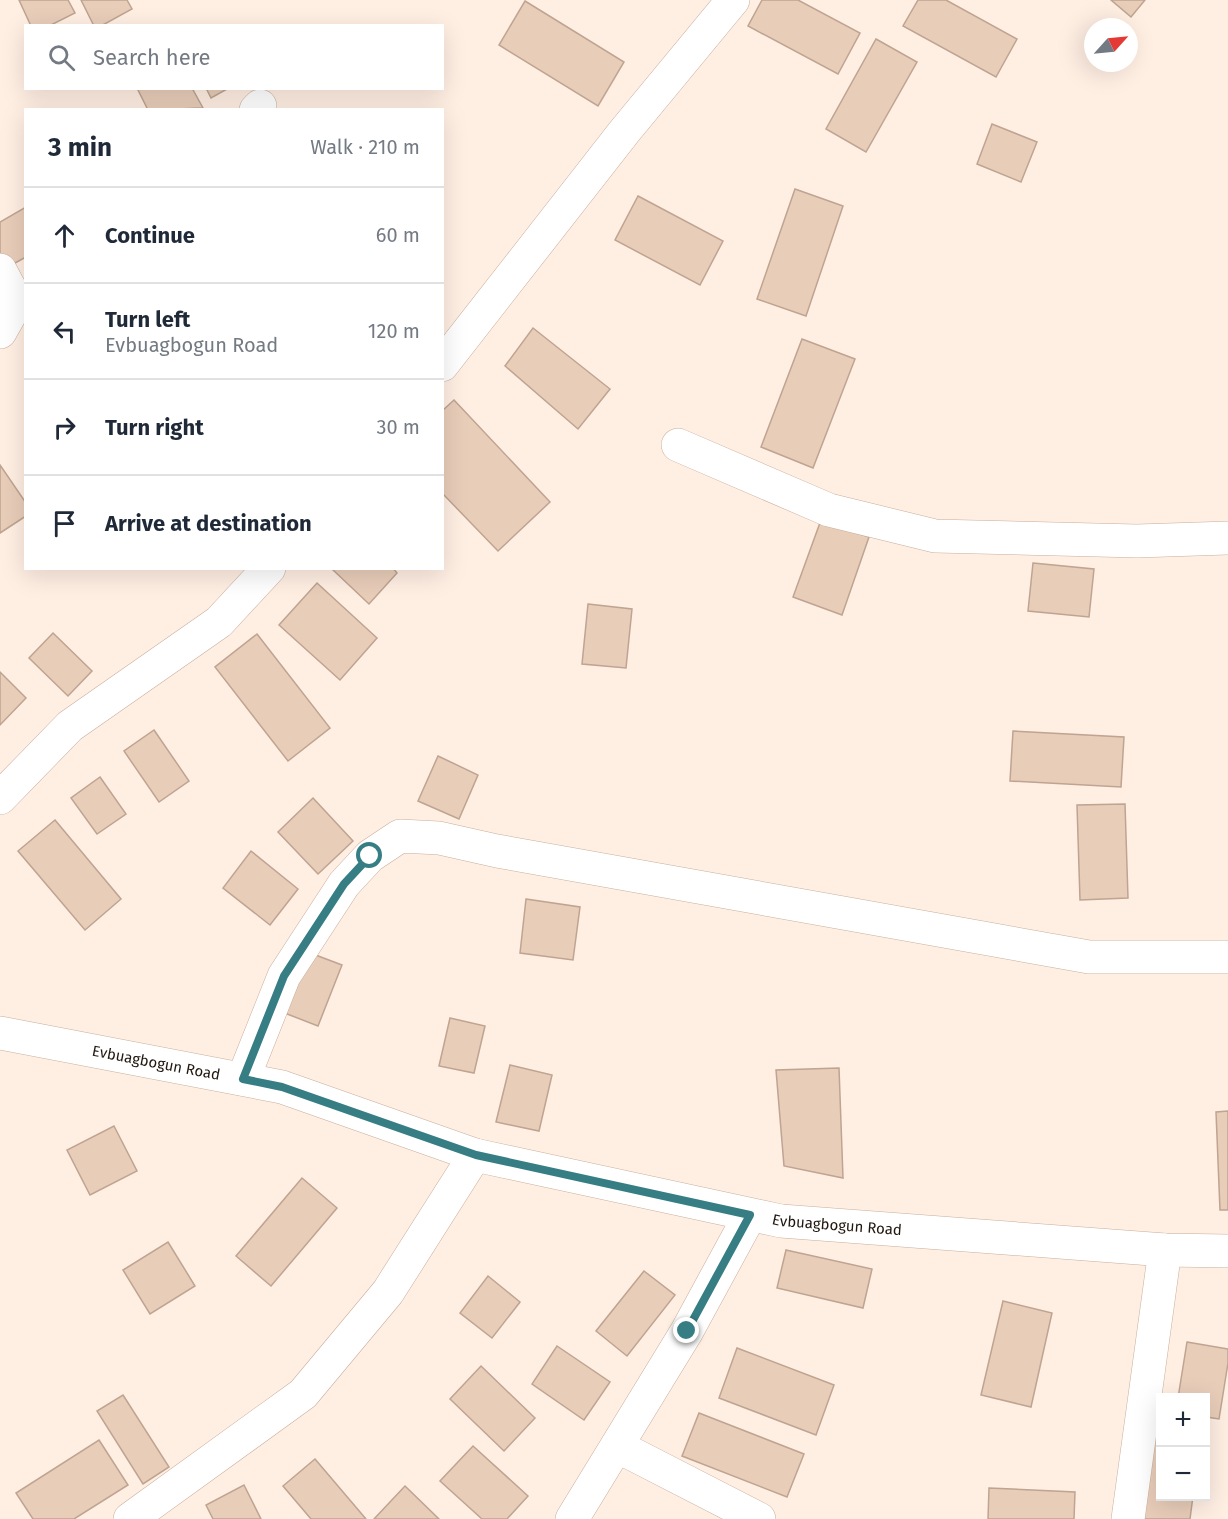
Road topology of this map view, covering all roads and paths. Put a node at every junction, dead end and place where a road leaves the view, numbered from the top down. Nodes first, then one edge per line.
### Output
1 (733, 0) edge
2 (0, 270) edge
3 (21, 299) edge
4 (0, 332) edge
5 (444, 362) edge
6 (678, 445) dead end
7 (1228, 538) edge
8 (267, 570) edge
9 (0, 798) edge
10 (1228, 957) edge
11 (0, 1033) edge
12 (243, 1079) junction
13 (476, 1155) junction
14 (750, 1215) junction
15 (1165, 1250) junction
16 (1228, 1251) edge
17 (617, 1446) junction
18 (129, 1519) edge
19 (572, 1519) edge
20 (759, 1519) edge
21 (1128, 1519) edge

1 - 5 street
2 - 3 street
3 - 4 street
6 - 7 street
8 - 9 street
10 - 12 street
11 - 12 street, Evbuagbogun Road
12 - 13 street, Evbuagbogun Road
13 - 14 street, Evbuagbogun Road
13 - 18 street
14 - 15 street, Evbuagbogun Road
14 - 17 street
15 - 16 street, Evbuagbogun Road
15 - 21 street
17 - 19 street
17 - 20 street

